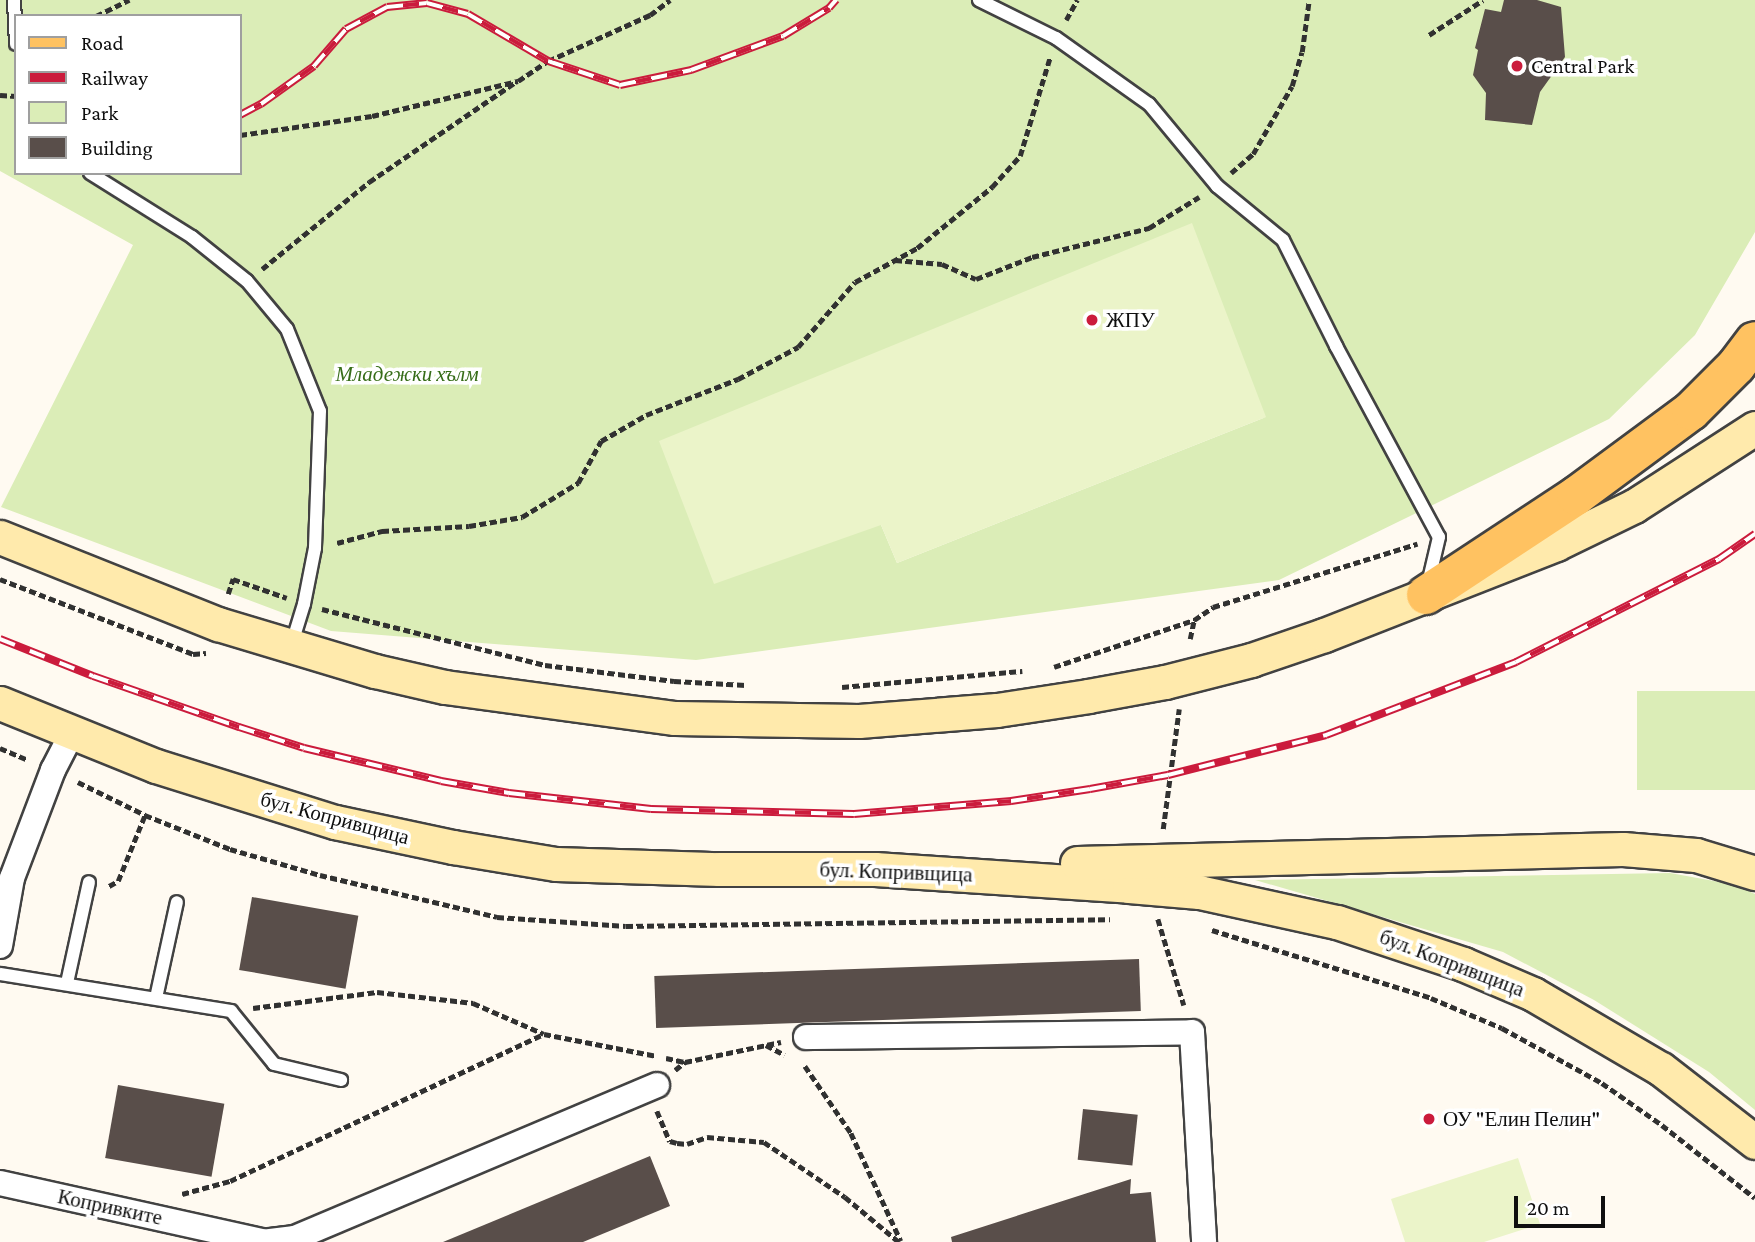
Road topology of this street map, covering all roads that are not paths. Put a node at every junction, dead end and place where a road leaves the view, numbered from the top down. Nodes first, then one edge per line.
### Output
1 (979, 0) edge
2 (93, 175) edge
3 (1755, 341) edge
4 (1755, 428) edge
5 (0, 537) edge
6 (1426, 595) junction
7 (290, 647) junction
8 (0, 703) edge
9 (72, 733) junction
10 (875, 869) junction
11 (1755, 873) edge
12 (6, 876) edge
13 (88, 886) road end
14 (177, 902) dead end
15 (0, 946) edge
16 (0, 974) edge
17 (67, 983) junction
18 (156, 998) junction
19 (806, 1037) road end
20 (341, 1080) dead end
21 (652, 1086) road end
22 (1755, 1142) edge
23 (0, 1183) edge
24 (262, 1241) edge
25 (1204, 1242) edge

1 - 6 lane
2 - 7 lane
3 - 6 main road
4 - 6 main road
5 - 7 main road
6 - 7 main road
8 - 9 main road, бул. Копривщица
9 - 10 main road, бул. Копривщица
9 - 12 street
10 - 11 main road
10 - 22 main road, бул. Копривщица
12 - 15 street
13 - 17 lane
14 - 18 lane
16 - 17 lane
17 - 18 lane
18 - 20 lane
19 - 25 street
21 - 24 street, Копривките
23 - 24 street, Копривките

